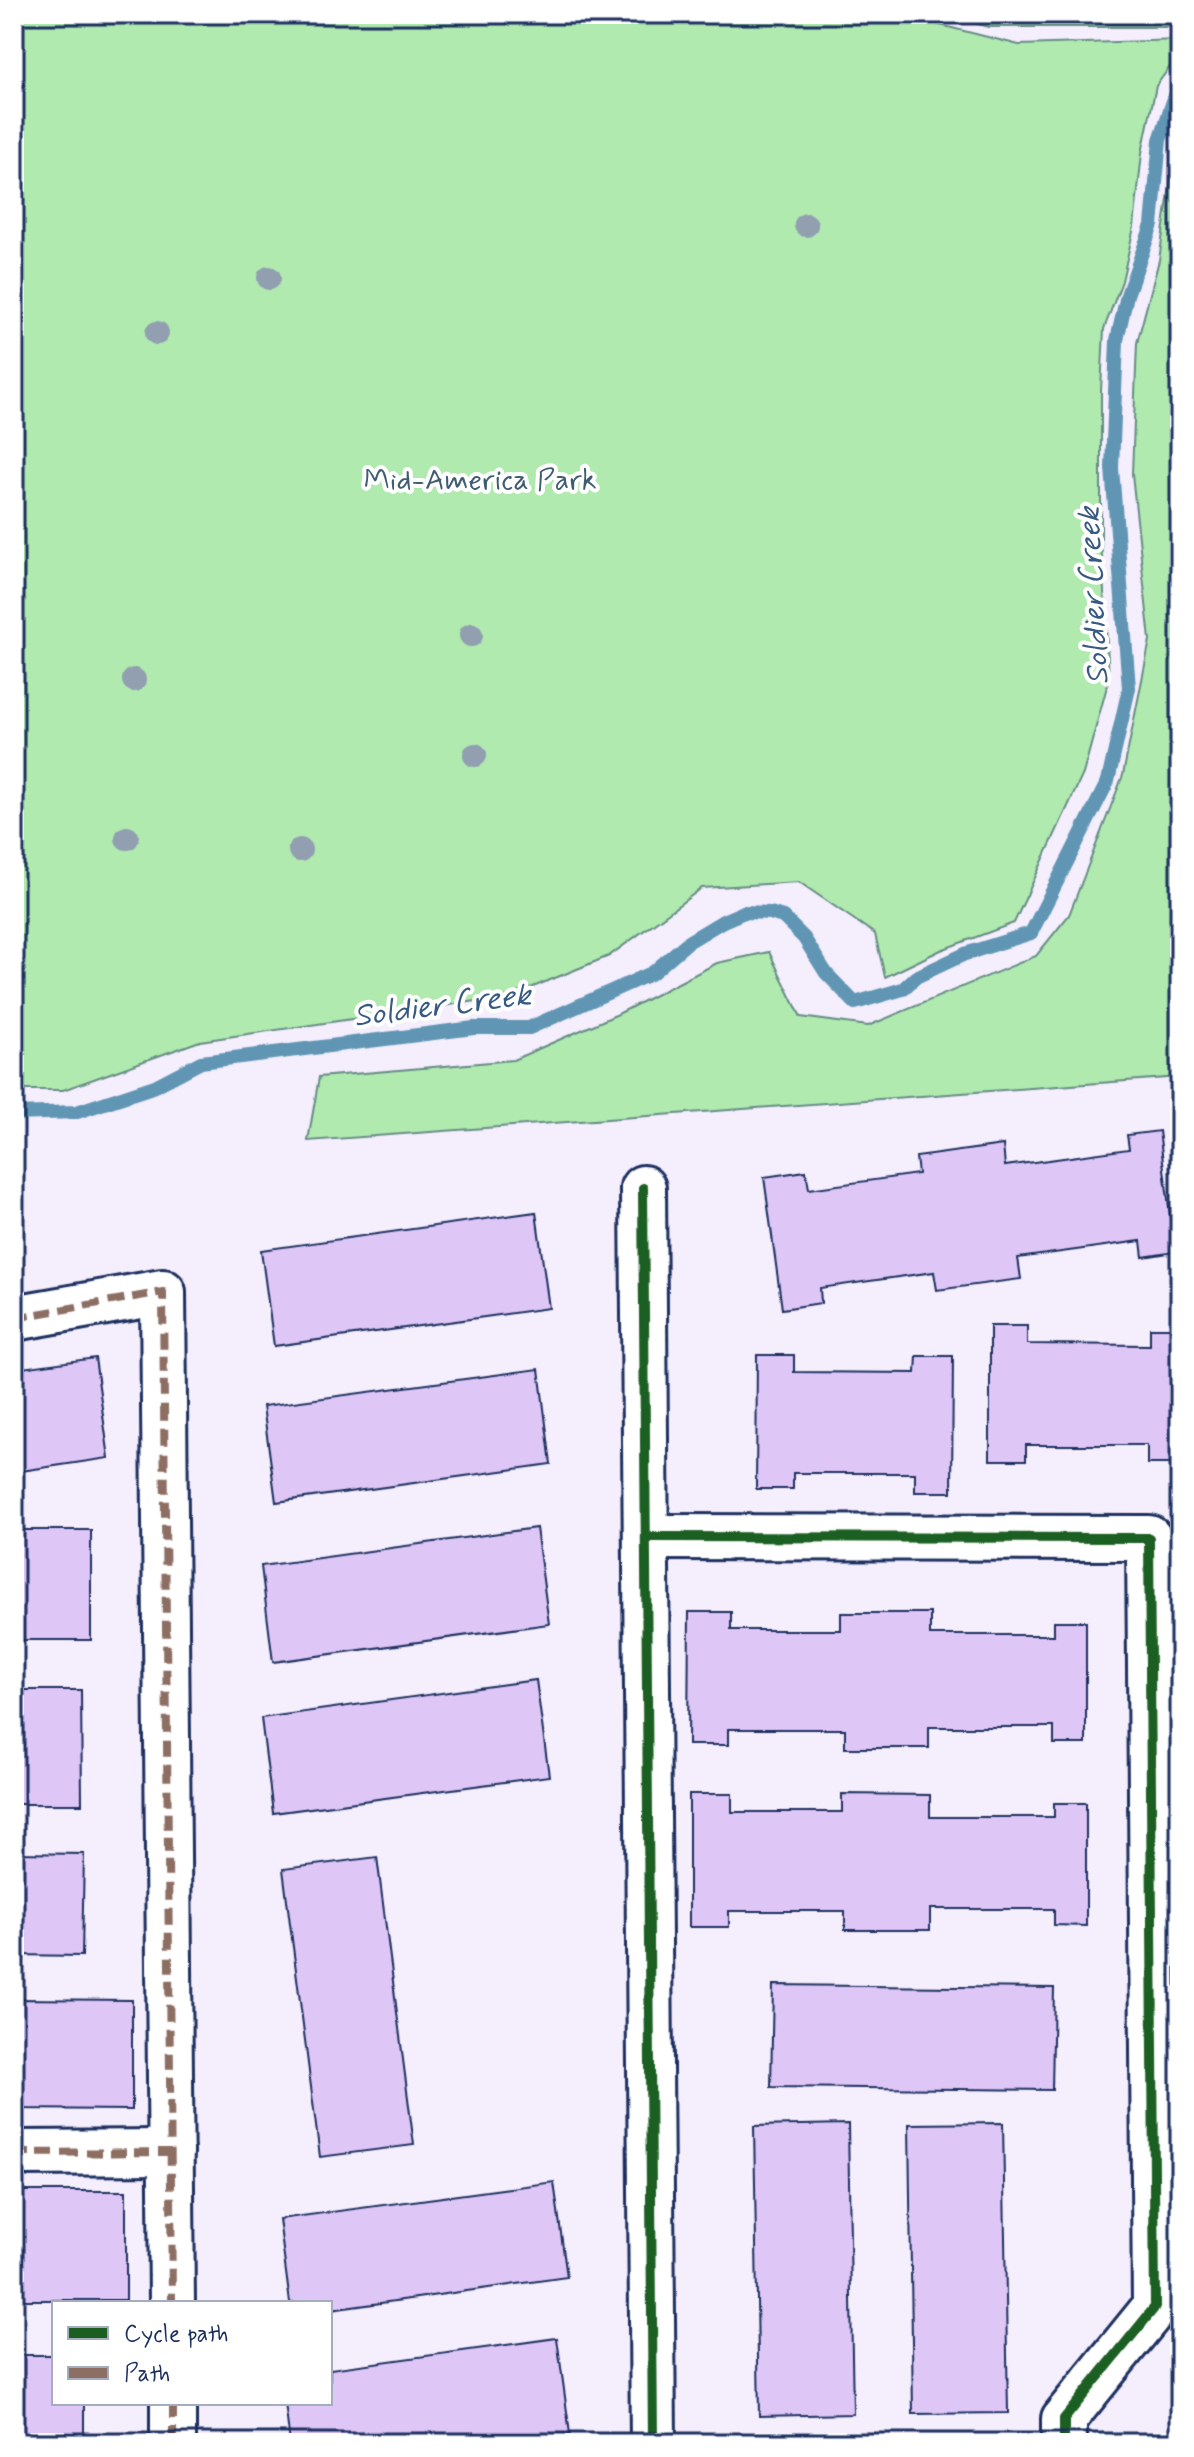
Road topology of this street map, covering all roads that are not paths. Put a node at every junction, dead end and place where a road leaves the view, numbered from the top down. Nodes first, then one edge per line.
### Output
1 (643, 1188) dead end
2 (14, 1318) edge
3 (646, 1537) junction
4 (171, 2152) junction
5 (14, 2153) edge
6 (172, 2301) edge
7 (173, 2405) edge
8 (173, 2443) edge
9 (653, 2443) edge
10 (1064, 2443) edge

1 - 3 street
2 - 4 street
3 - 9 street
3 - 10 street
4 - 5 street
4 - 6 street
7 - 8 street

